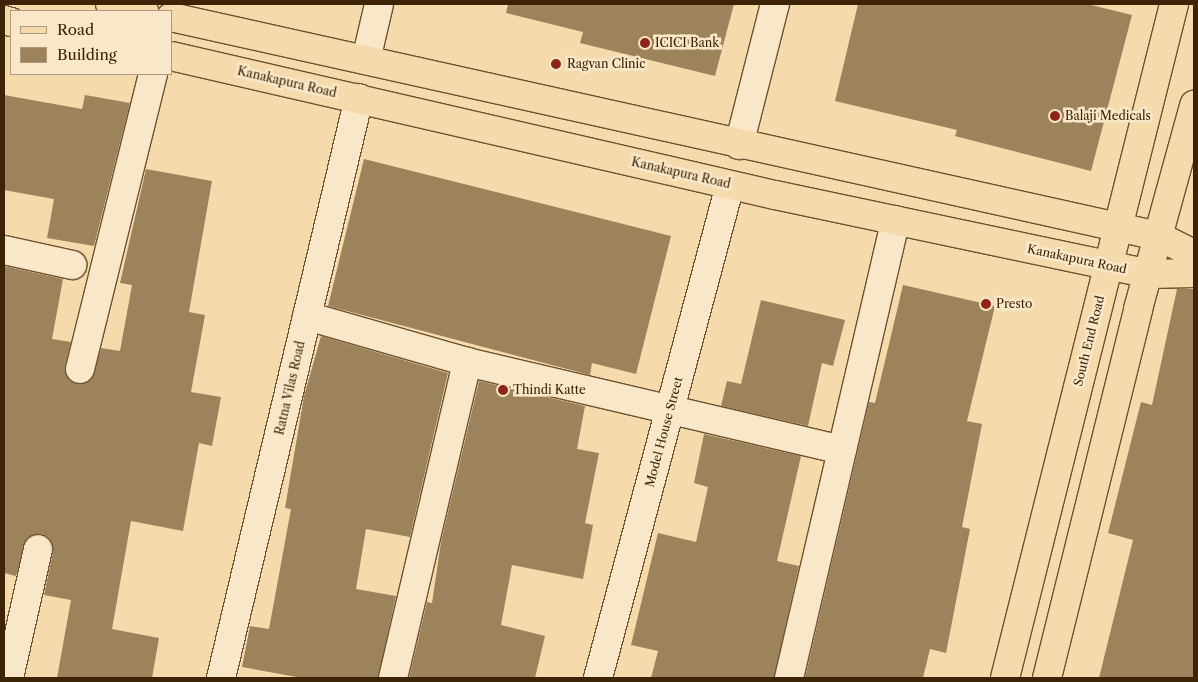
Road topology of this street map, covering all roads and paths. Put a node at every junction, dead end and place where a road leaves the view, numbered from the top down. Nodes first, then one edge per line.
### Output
1 (110, 4) edge
2 (379, 4) edge
3 (775, 4) edge
4 (1174, 4) edge
5 (139, 10) edge
6 (172, 17) edge
7 (172, 56) edge
8 (366, 60) junction
9 (153, 75) edge
10 (359, 98) junction
11 (1194, 105) edge
12 (739, 145) junction
13 (730, 185) junction
14 (896, 220) junction
15 (1117, 226) junction
16 (1158, 236) junction
17 (4, 250) edge
18 (1194, 254) edge
19 (72, 265) dead end
20 (1108, 266) junction
21 (1194, 273) edge
22 (1148, 274) junction
23 (307, 316) junction
24 (467, 362) junction
25 (80, 369) dead end
26 (671, 407) junction
27 (842, 450) junction
28 (38, 549) dead end
29 (9, 678) edge
30 (221, 678) edge
31 (393, 678) edge
32 (598, 678) edge
33 (789, 678) edge
34 (1005, 678) edge
35 (1047, 678) edge

1 - 5 main road
2 - 8 street
3 - 12 street
4 - 15 main road, South End Road
6 - 8 main road
7 - 10 main road, Kanakapura Road
8 - 12 main road
9 - 25 street
10 - 13 main road, Kanakapura Road
10 - 23 street, Ratna Vilas Road
11 - 16 main road
12 - 15 main road
13 - 14 main road, Kanakapura Road
13 - 26 street, Model House Street
14 - 20 main road, Kanakapura Road
14 - 27 street
15 - 16 main road
15 - 20 main road, South End Road
16 - 18 main road
16 - 22 main road
17 - 19 street
20 - 22 main road, Kanakapura Road
20 - 34 main road, South End Road
21 - 22 main road, Kanakapura Road
22 - 35 main road
23 - 24 street
23 - 30 street, Ratna Vilas Road
24 - 26 street
24 - 31 street
26 - 27 street
26 - 32 street, Model House Street
27 - 33 street
28 - 29 street

